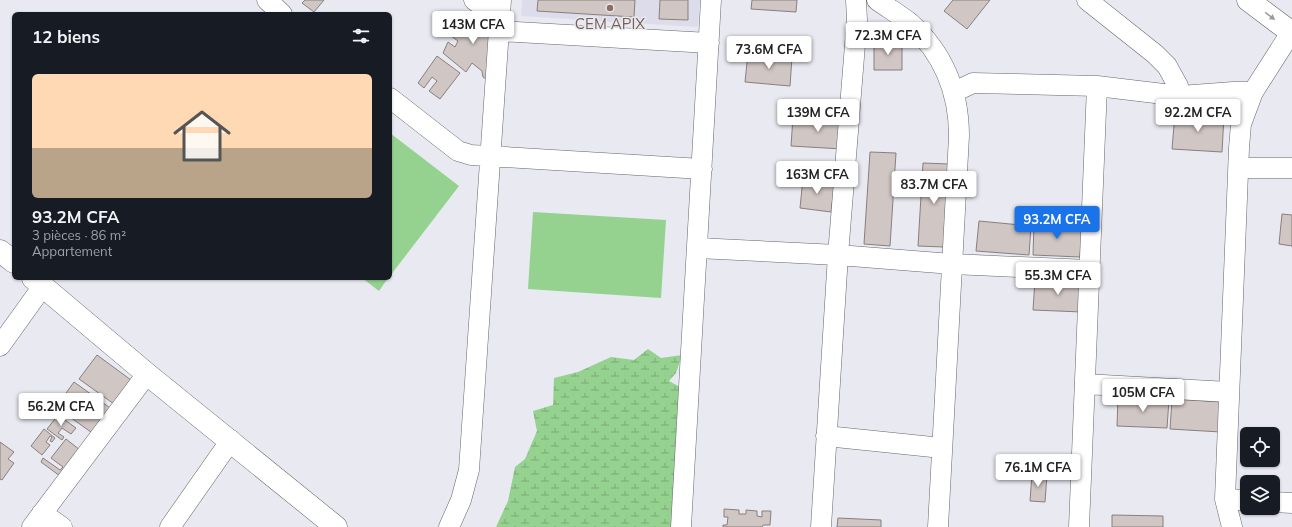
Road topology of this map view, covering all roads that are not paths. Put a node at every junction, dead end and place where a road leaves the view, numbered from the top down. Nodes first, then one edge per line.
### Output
1 (267, 0) edge
2 (474, 0) edge
3 (711, 0) edge
4 (856, 0) edge
5 (877, 0) edge
6 (1087, 0) edge
7 (1248, 0) edge
8 (280, 12) edge
9 (500, 17) edge
10 (1292, 32) edge
11 (709, 44) junction
12 (1097, 86) junction
13 (954, 92) junction
14 (1253, 92) junction
15 (1180, 96) junction
16 (392, 100) edge
17 (490, 157) junction
18 (1239, 168) junction
19 (1292, 168) edge
20 (702, 169) junction
21 (697, 248) junction
22 (0, 251) edge
23 (838, 255) junction
24 (12, 260) edge
25 (952, 264) junction
26 (1089, 270) junction
27 (38, 282) edge
28 (0, 346) edge
29 (147, 374) junction
30 (1085, 384) junction
31 (1229, 392) junction
32 (826, 436) junction
33 (231, 440) junction
34 (942, 448) junction
35 (1224, 499) junction
36 (1240, 500) edge
37 (1280, 502) edge
38 (1292, 503) edge
39 (37, 520) edge
40 (62, 527) edge
41 (170, 527) edge
42 (336, 527) edge
43 (449, 527) edge
44 (681, 527) edge
45 (822, 527) edge
46 (938, 527) edge
47 (1079, 527) edge
48 (1232, 527) edge

1 - 8 street
2 - 9 street
3 - 11 street
4 - 23 street
5 - 13 street
6 - 15 street
7 -> 10 main road
9 - 11 street
9 - 17 street
10 - 14 street
11 - 20 street
12 - 13 street
12 - 15 street
12 - 26 street
13 - 25 street
14 - 15 street
14 - 18 street
16 - 17 street
17 - 20 street
17 - 43 street
18 - 19 street
18 - 31 street
20 - 21 street
21 - 23 street
21 - 44 street
22 - 24 main road
23 - 25 street
23 - 32 street
25 - 26 street
25 - 34 street
26 - 30 street
27 - 28 street
27 - 29 main road
29 - 33 main road
29 - 39 street
30 - 31 street
30 - 47 street
31 - 35 street
32 - 34 street
32 - 45 street
33 - 41 street
33 - 42 main road
34 - 46 street
35 - 36 street
35 - 48 street
37 - 38 street
39 - 40 street

